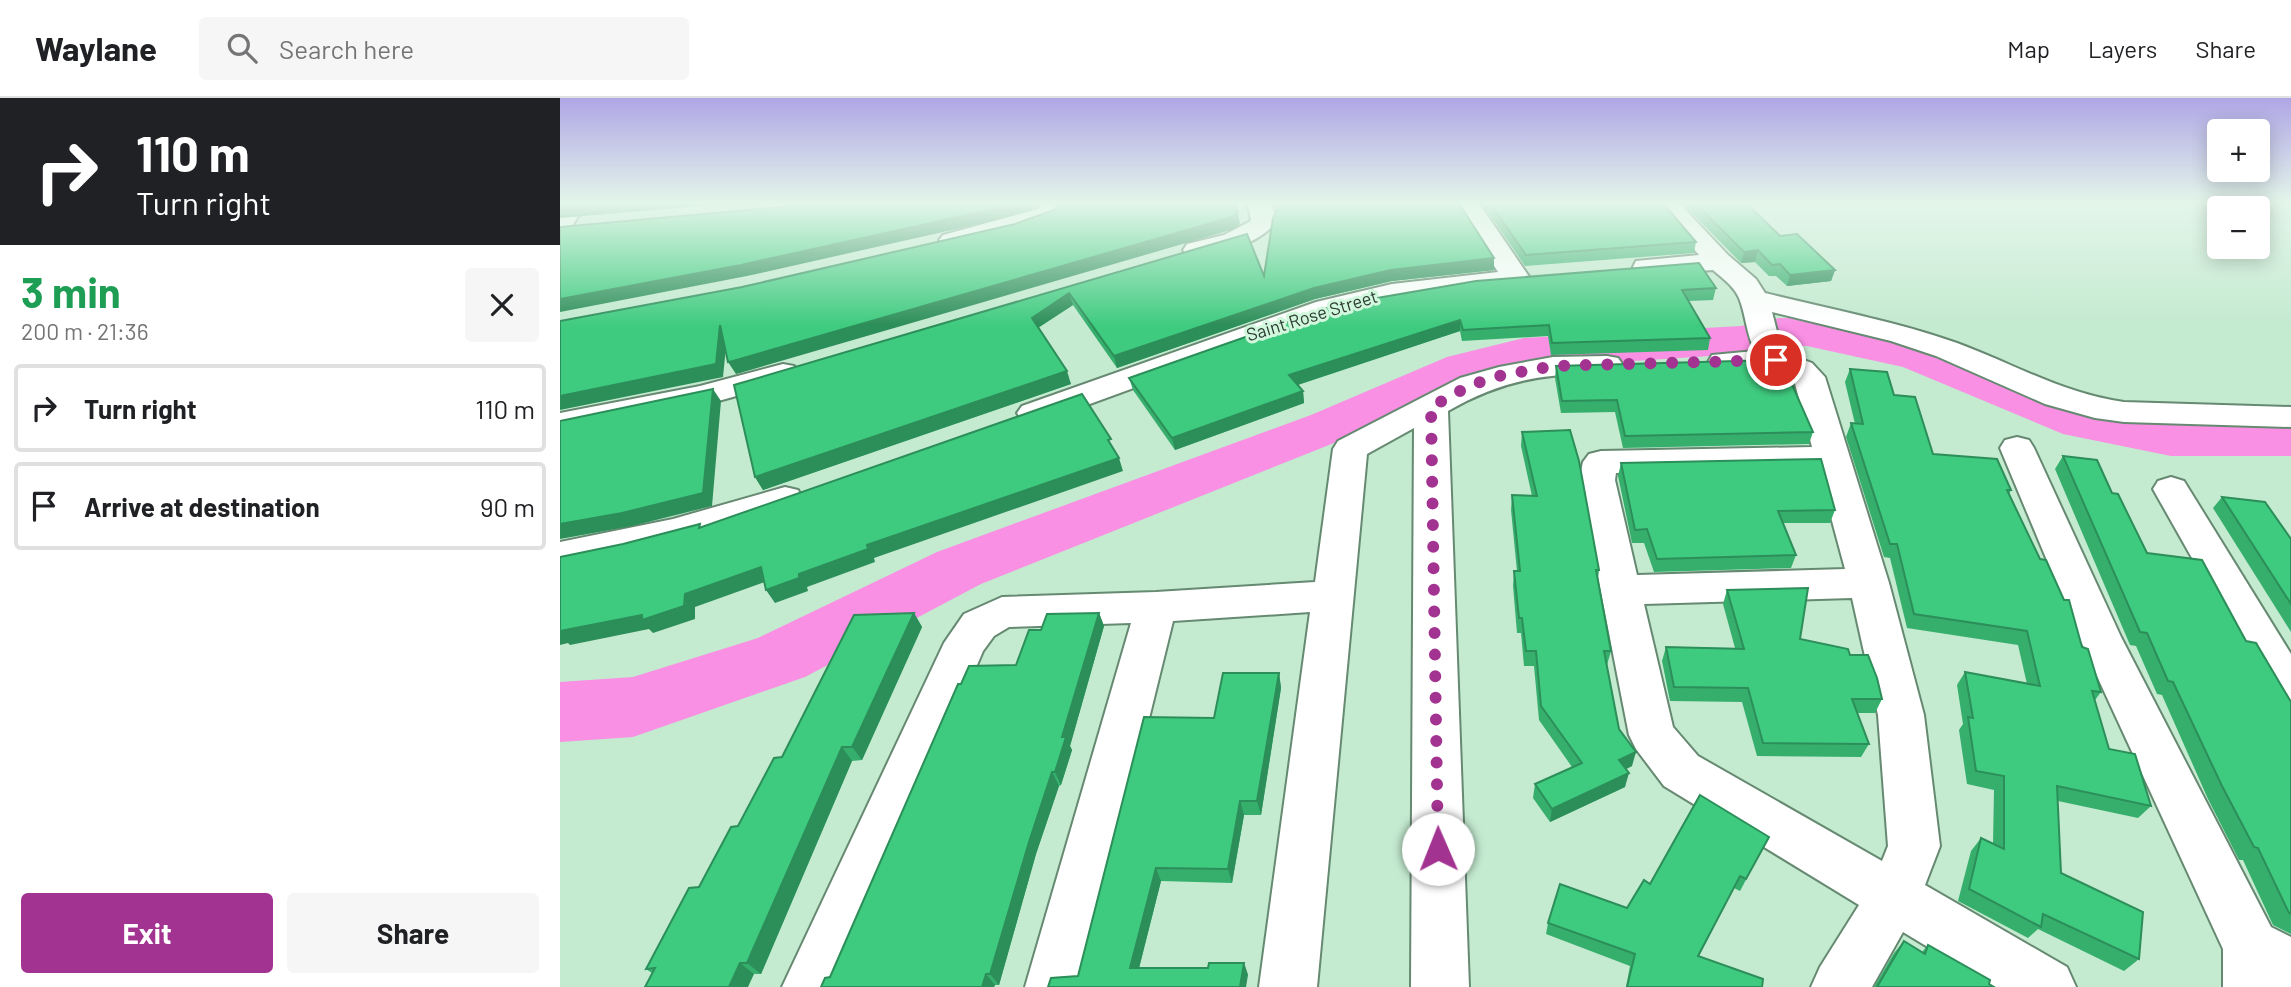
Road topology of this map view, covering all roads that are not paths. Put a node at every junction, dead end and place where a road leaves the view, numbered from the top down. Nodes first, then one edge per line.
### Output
1 (936, 243) edge
2 (1219, 243) edge
3 (1501, 243) edge
4 (1703, 243) edge
5 (922, 247) edge
6 (1164, 260) edge
7 (1719, 261) junction
8 (1611, 270) edge
9 (1763, 329) junction
10 (1693, 363) edge
11 (1637, 364) edge
12 (810, 365) edge
13 (1431, 407) junction
14 (2291, 417) edge
15 (1011, 421) edge
16 (560, 423) edge
17 (2017, 448) dead end
18 (1834, 458) junction
19 (815, 489) edge
20 (2171, 489) dead end
21 (560, 556) edge
22 (1869, 583) junction
23 (1619, 590) junction
24 (1333, 596) junction
25 (1157, 607) junction
26 (2291, 692) edge
27 (1894, 896) junction
28 (2264, 967) edge
29 (811, 987) edge
30 (1054, 987) edge
31 (1288, 987) edge
32 (1440, 987) edge
33 (1840, 987) edge
34 (2047, 987) edge

1 - 5 street
2 - 6 street
3 - 15 street, Saint Rose Street
4 - 7 street
7 - 8 street
7 - 9 street
9 - 10 street
9 - 14 street
9 - 18 street
11 - 13 street
12 - 16 street
13 - 24 street
13 - 32 street
17 - 28 street
18 - 22 street
18 - 23 street
19 - 21 street
20 - 26 street
22 - 23 street
22 - 27 street
23 - 27 street
24 - 25 street
24 - 31 street
25 - 29 street
25 - 30 street
27 - 33 street
27 - 34 street

